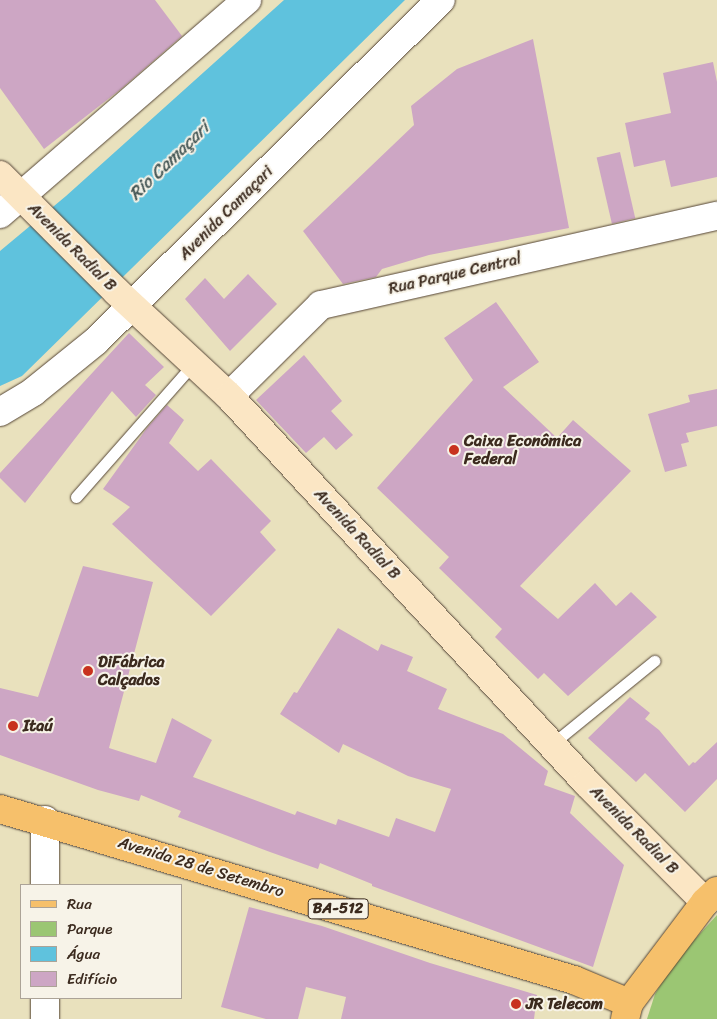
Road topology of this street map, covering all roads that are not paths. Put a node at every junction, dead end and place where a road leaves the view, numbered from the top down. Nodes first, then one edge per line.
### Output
1 (247, 0) edge
2 (441, 0) edge
3 (0, 175) edge
4 (27, 202) junction
5 (0, 214) edge
6 (717, 216) edge
7 (124, 299) junction
8 (194, 363) junction
9 (229, 396) junction
10 (0, 412) edge
11 (76, 497) dead end
12 (654, 661) dead end
13 (552, 744) junction
14 (0, 808) edge
15 (45, 820) junction
16 (45, 884) edge
17 (711, 897) edge
18 (45, 999) edge
19 (627, 1011) edge
20 (45, 1019) edge

1 - 4 street
2 - 7 street, Avenida Camaçari
3 - 4 main road, Avenida Radial B
4 - 5 street
4 - 7 main road, Avenida Radial B
6 - 9 street, Rua Parque Central
7 - 8 main road, Avenida Radial B
7 - 10 street, Avenida Camaçari
8 - 9 main road, Avenida Radial B
8 - 11 lane
9 - 13 main road, Avenida Radial B
12 - 13 lane
13 - 17 main road, Avenida Radial B
14 - 15 main road, Avenida 28 de Setembro / BA-512
15 - 16 street
15 - 19 main road, Avenida 28 de Setembro / BA-512
17 - 19 main road, BA-512
18 - 20 street

